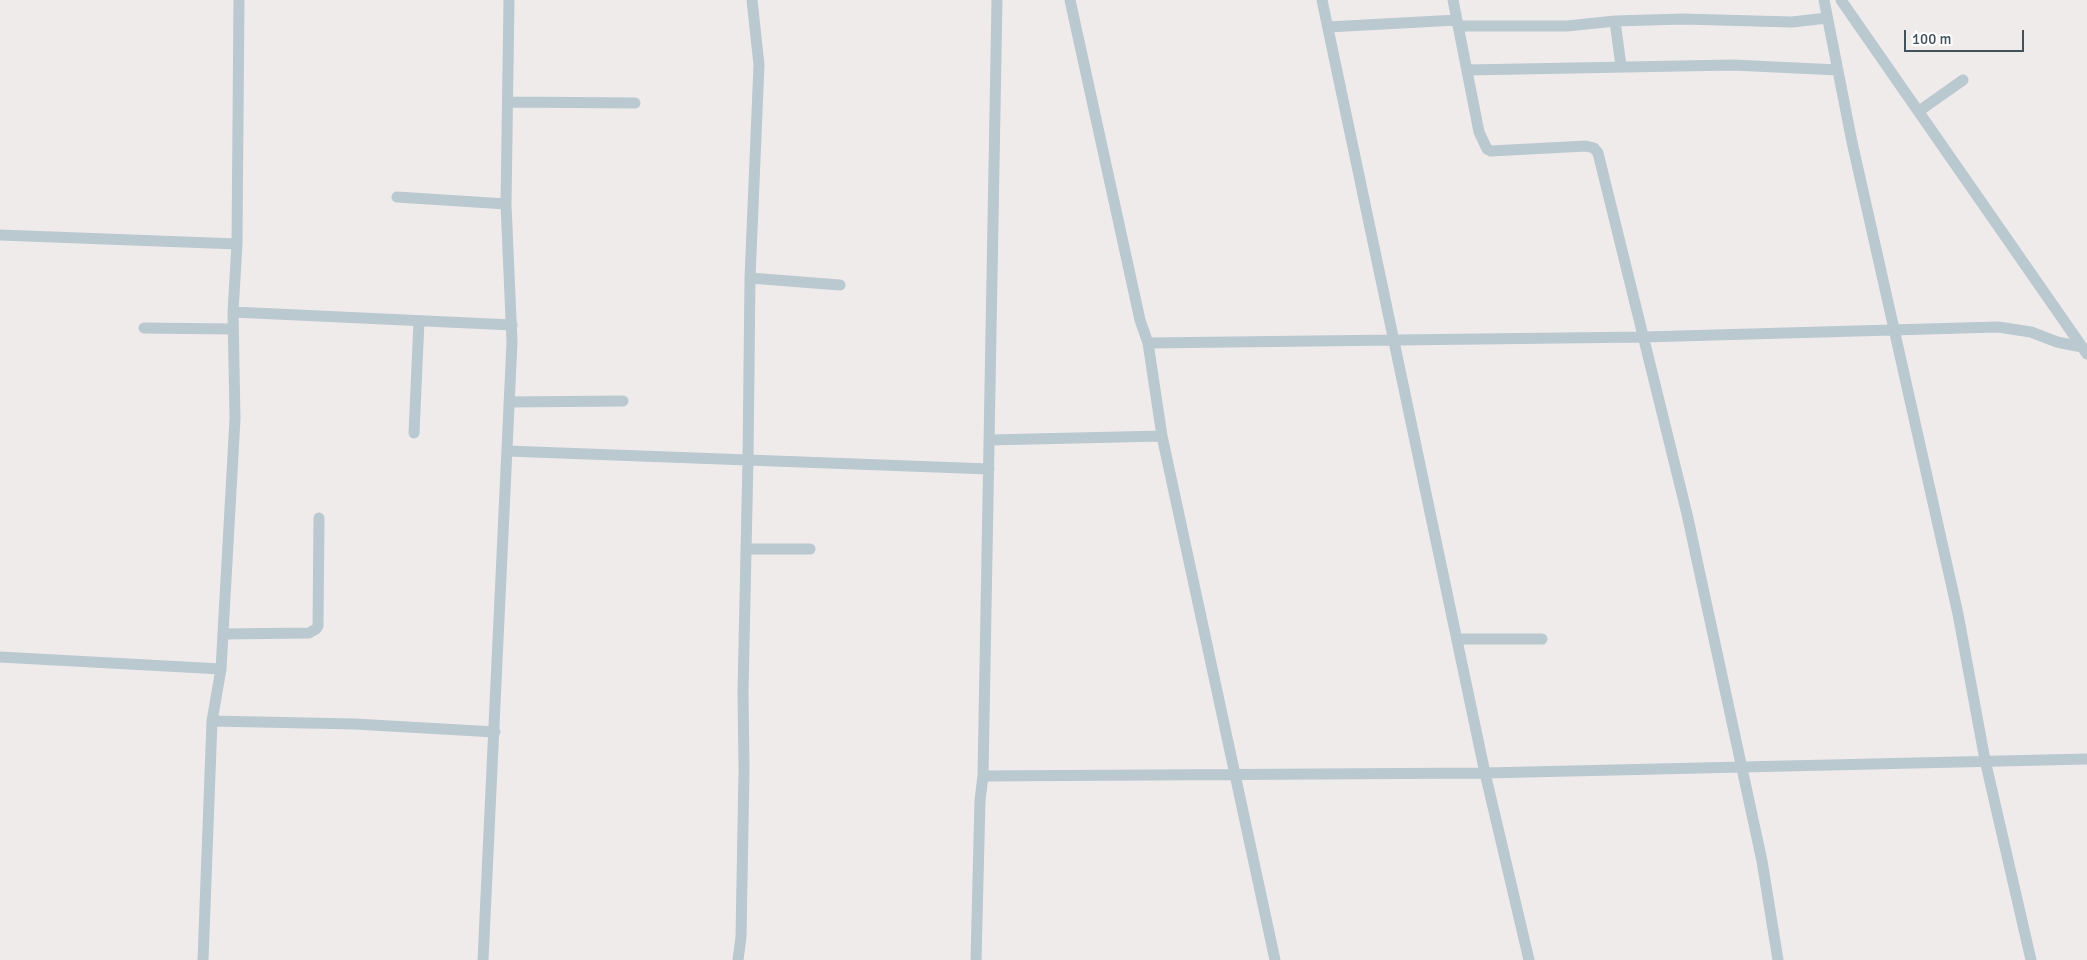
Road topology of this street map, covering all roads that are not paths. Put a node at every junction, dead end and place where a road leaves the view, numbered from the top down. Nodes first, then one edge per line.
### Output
1 (239, 0) edge
2 (510, 0) edge
3 (752, 0) edge
4 (997, 0) edge
5 (1070, 0) edge
6 (1322, 0) edge
7 (1453, 0) edge
8 (1824, 0) edge
9 (1841, 0) edge
10 (1827, 18) junction
11 (1616, 21) junction
12 (1457, 23) junction
13 (1328, 27) junction
14 (1621, 66) junction
15 (1467, 70) junction
16 (1838, 70) junction
17 (1963, 80) dead end
18 (508, 102) junction
19 (635, 103) dead end
20 (1919, 111) junction
21 (397, 197) dead end
22 (506, 204) junction
23 (0, 235) edge
24 (237, 244) junction
25 (750, 278) junction
26 (840, 285) dead end
27 (233, 312) junction
28 (419, 321) junction
29 (512, 325) junction
30 (144, 328) dead end
31 (234, 329) junction
32 (1895, 329) junction
33 (1644, 337) junction
34 (1394, 339) junction
35 (1148, 344) junction
36 (2085, 351) edge
37 (623, 401) dead end
38 (509, 402) junction
39 (414, 433) dead end
40 (1162, 436) junction
41 (990, 440) junction
42 (507, 451) junction
43 (748, 459) junction
44 (989, 469) junction
45 (319, 518) dead end
46 (746, 549) junction
47 (810, 549) dead end
48 (223, 634) junction
49 (1457, 639) junction
50 (1542, 639) dead end
51 (0, 657) edge
52 (221, 669) junction
53 (212, 721) junction
54 (495, 732) junction
55 (2087, 758) edge
56 (1986, 760) junction
57 (1740, 766) junction
58 (1234, 773) junction
59 (1485, 773) junction
60 (983, 776) junction
61 (203, 960) edge
62 (483, 960) edge
63 (738, 960) edge
64 (976, 960) edge
65 (1275, 960) edge
66 (1529, 960) edge
67 (1778, 960) edge
68 (2031, 960) edge

1 - 24 street
2 - 18 street
3 - 25 street
4 - 41 street
5 - 35 street
6 - 13 street
7 - 12 street
8 - 10 street
9 - 20 street
10 - 11 street
10 - 16 street
11 - 12 street
11 - 14 street
12 - 13 street
12 - 15 street
13 - 34 street
14 - 15 street
14 - 16 street
15 - 33 street
16 - 32 street
17 - 20 street
18 - 19 street
18 - 22 street
20 - 36 street
21 - 22 street
22 - 29 street
23 - 24 street
24 - 27 street
25 - 26 street
25 - 43 street
27 - 28 street
27 - 31 street
28 - 29 street
28 - 39 street
29 - 38 street
30 - 31 street
31 - 48 street
32 - 33 street
32 - 36 street
32 - 56 street
33 - 34 street
33 - 57 street
34 - 35 street
34 - 49 street
35 - 40 street
37 - 38 street
38 - 42 street
40 - 41 street
40 - 58 street
41 - 44 street
42 - 43 street
42 - 54 street
43 - 44 street
43 - 46 street
44 - 60 street
45 - 48 street
46 - 47 street
46 - 63 street
48 - 52 street
49 - 50 street
49 - 59 street
51 - 52 street
52 - 53 street
53 - 54 street
53 - 61 street
54 - 62 street
55 - 56 street
56 - 57 street
56 - 68 street
57 - 59 street
57 - 67 street
58 - 59 street
58 - 60 street
58 - 65 street
59 - 66 street
60 - 64 street

